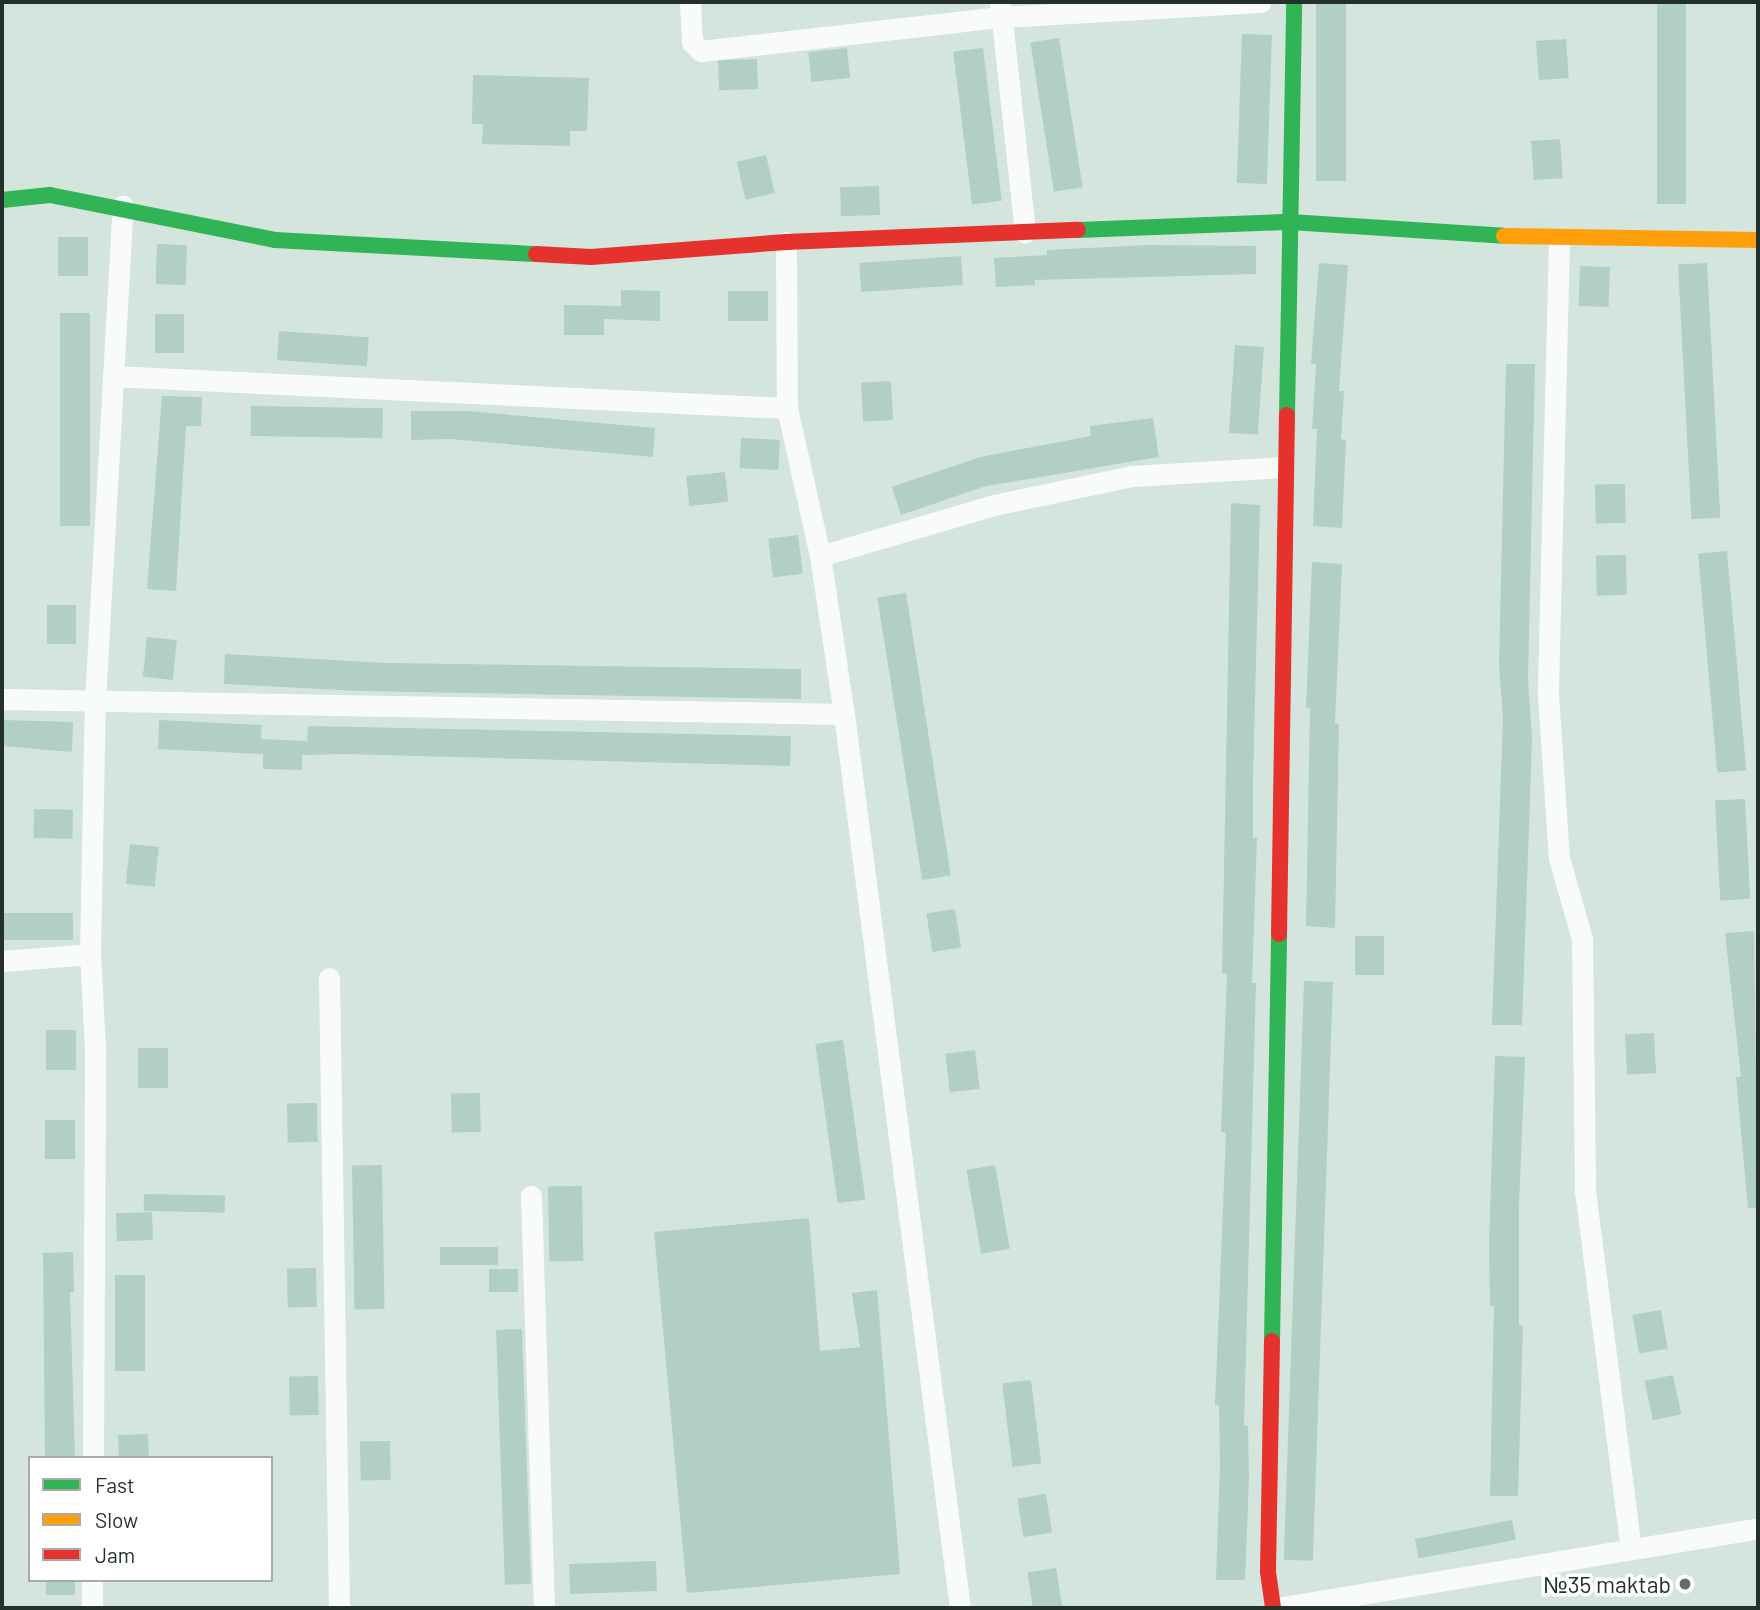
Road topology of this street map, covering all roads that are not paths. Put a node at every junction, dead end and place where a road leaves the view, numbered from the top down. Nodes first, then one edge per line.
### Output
1 (690, 2) edge
2 (1261, 2) edge
3 (1294, 2) edge
4 (1001, 9) edge
5 (2, 200) edge
6 (123, 206) junction
7 (1290, 222) junction
8 (1025, 233) junction
9 (1559, 239) junction
10 (1758, 240) edge
11 (786, 242) junction
12 (113, 376) junction
13 (787, 408) junction
14 (1283, 467) junction
15 (820, 556) junction
16 (2, 699) edge
17 (95, 701) junction
18 (844, 714) junction
19 (89, 954) junction
20 (2, 961) edge
21 (329, 978) dead end
22 (531, 1196) dead end
23 (93, 1456) edge
24 (1758, 1528) edge
25 (1631, 1548) junction
26 (92, 1582) edge
27 (92, 1608) edge
28 (339, 1608) edge
29 (544, 1608) edge
30 (960, 1608) edge
31 (1275, 1608) edge

1 - 4 street
2 - 4 street
3 - 7 street
4 - 8 street
5 - 6 street
6 - 11 street
6 - 12 street
7 - 8 street
7 - 9 street
7 - 14 street
8 - 11 street
9 - 10 street
9 - 25 street
11 - 13 street
12 - 13 street
12 - 17 street
13 - 15 street
14 - 15 street
14 - 31 street
15 - 18 street
16 - 17 street
17 - 18 street
17 - 19 street
18 - 30 street
19 - 20 street
19 - 23 street
21 - 28 street
22 - 29 street
24 - 25 street
25 - 31 street
26 - 27 street

